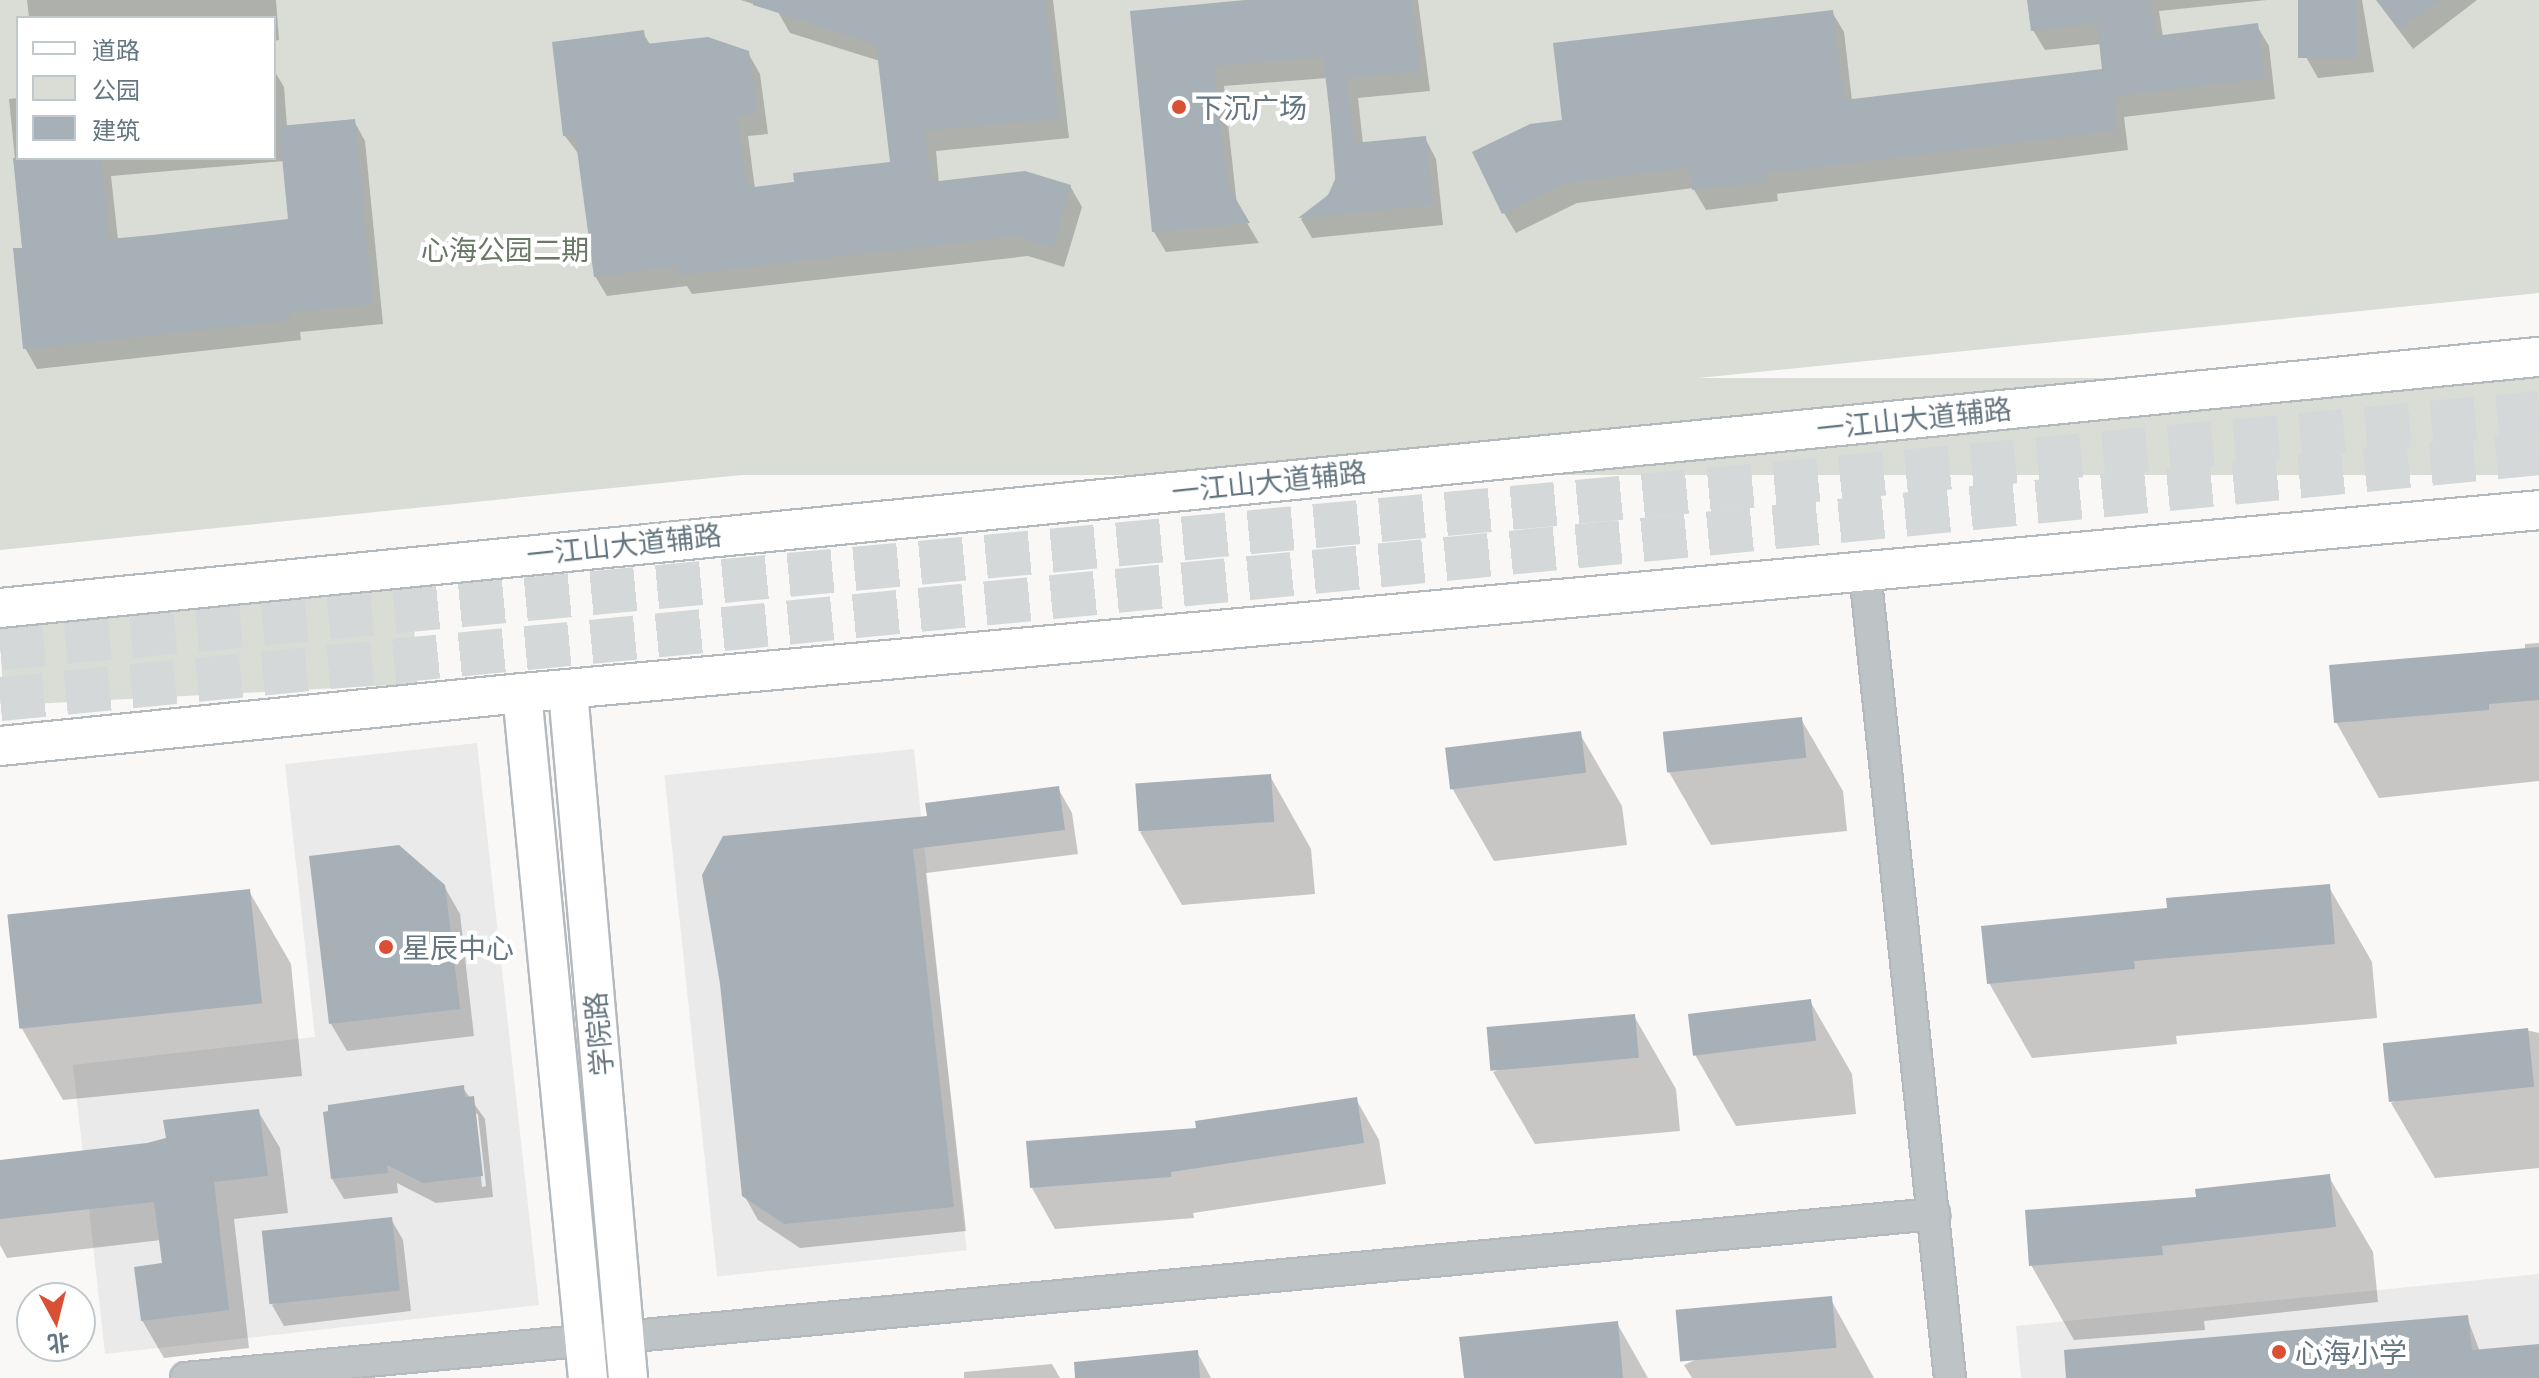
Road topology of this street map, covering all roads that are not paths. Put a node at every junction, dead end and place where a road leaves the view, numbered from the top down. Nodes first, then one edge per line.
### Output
1 (2539, 357) edge
2 (2539, 510) edge
3 (1865, 572) junction
4 (0, 608) edge
5 (568, 691) junction
6 (522, 693) junction
7 (0, 746) edge
8 (1934, 1214) junction
9 (623, 1336) junction
10 (584, 1340) junction
11 (186, 1378) edge
12 (588, 1378) edge
13 (628, 1378) edge
14 (1950, 1378) edge

1 - 4 main road, 一江山大道辅路
2 - 3 main road
3 - 5 main road
3 - 8 street
5 - 6 main road
5 - 9 main road, 学院路
6 - 7 main road
6 - 10 main road, 学院路
8 - 9 street
8 - 14 street
9 - 10 street
9 - 13 main road, 学院路
10 - 11 street
10 - 12 main road, 学院路

